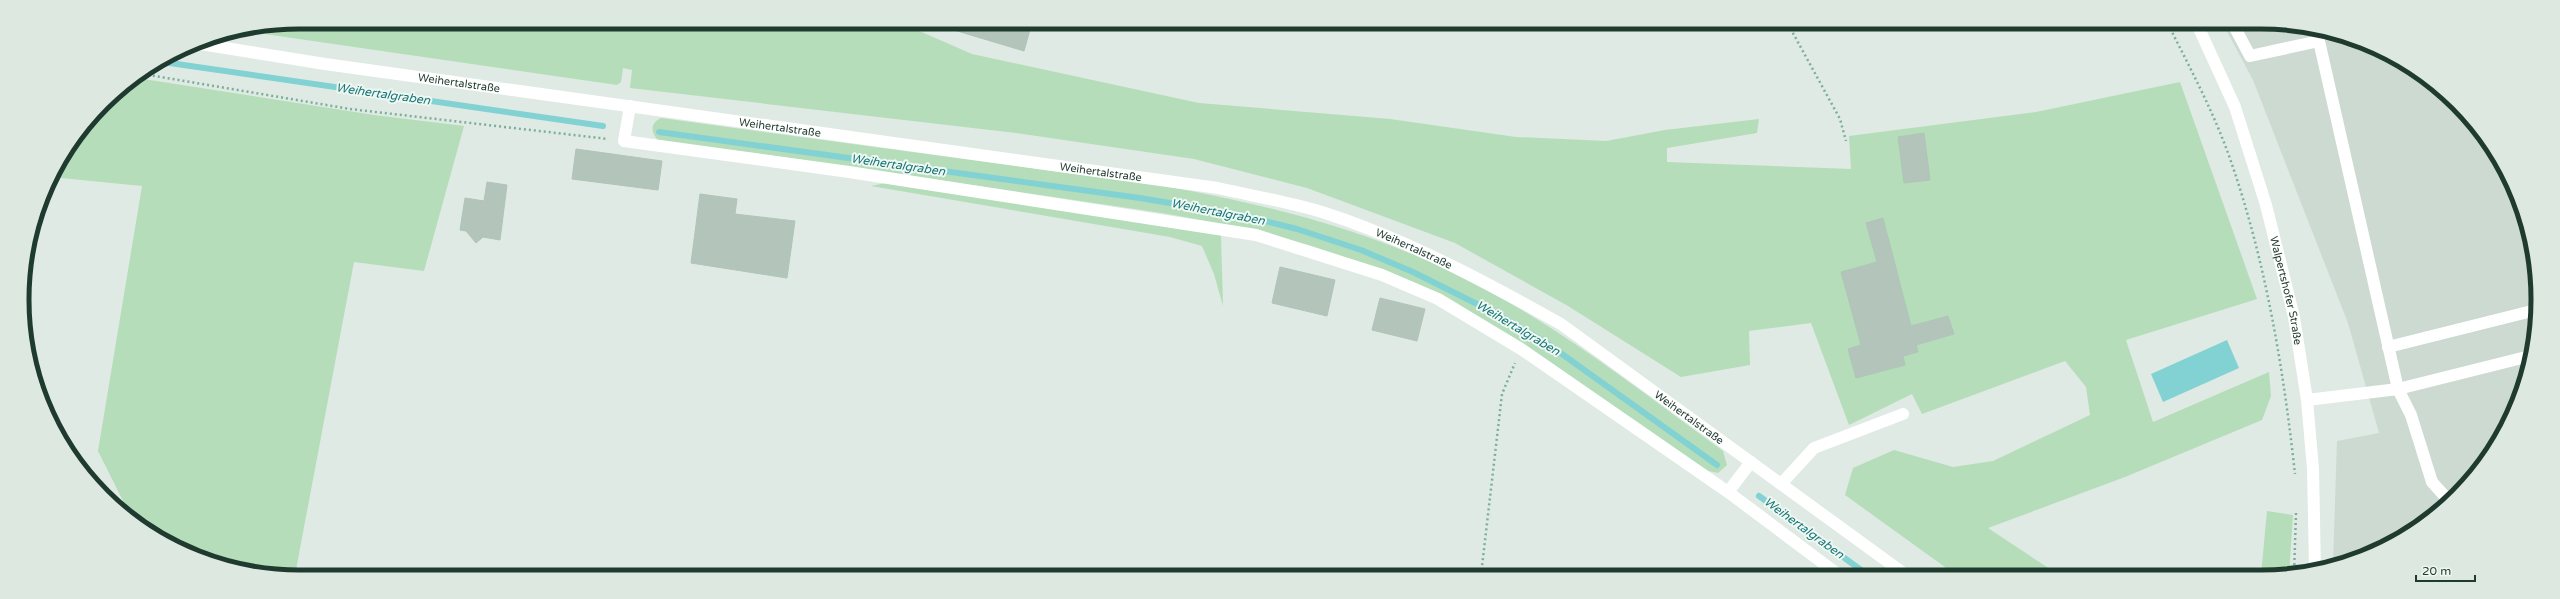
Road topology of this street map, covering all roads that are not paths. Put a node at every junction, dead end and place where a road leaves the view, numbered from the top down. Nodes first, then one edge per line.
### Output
1 (2199, 29) edge
2 (2236, 29) edge
3 (208, 45) edge
4 (630, 106) junction
5 (2530, 311) edge
6 (2388, 347) junction
7 (2525, 357) edge
8 (2398, 389) junction
9 (2308, 400) junction
10 (1903, 414) dead end
11 (1751, 462) junction
12 (1781, 484) junction
13 (1728, 492) junction
14 (2445, 497) edge
15 (2315, 565) edge
16 (1831, 570) edge
17 (1899, 570) edge

1 - 9 street, Walpertshofer Straße
2 - 6 street
3 - 4 street, Weihertalstraße
4 - 11 street, Weihertalstraße
4 - 13 street
5 - 6 street
6 - 8 street
7 - 8 street
8 - 9 street
8 - 14 street
9 - 15 street, Walpertshofer Straße
10 - 12 street
11 - 12 street, Weihertalstraße
11 - 13 street
12 - 17 street, Weihertalstraße
13 - 16 street

